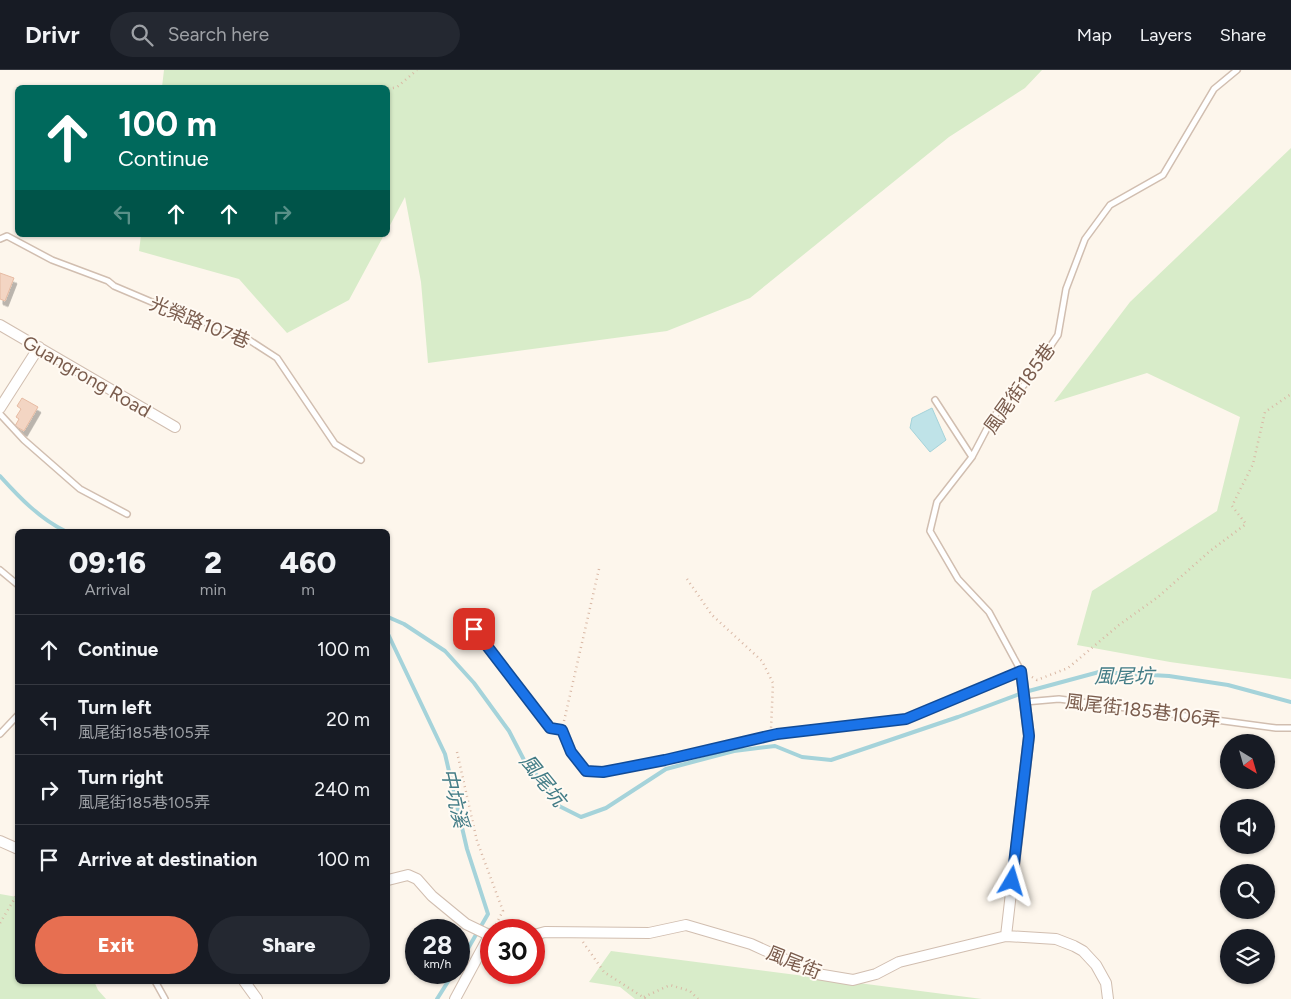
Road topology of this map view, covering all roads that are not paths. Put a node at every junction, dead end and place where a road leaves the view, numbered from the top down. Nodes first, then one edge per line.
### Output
1 (1237, 70) edge
2 (0, 239) edge
3 (0, 325) edge
4 (39, 346) junction
5 (935, 400) dead end
6 (0, 408) edge
7 (0, 414) edge
8 (174, 427) dead end
9 (972, 457) junction
10 (361, 460) dead end
11 (127, 514) dead end
12 (0, 570) edge
13 (15, 582) edge
14 (474, 629) dead end
15 (1021, 671) junction
16 (1025, 702) junction
17 (15, 718) edge
18 (1291, 728) edge
19 (0, 734) edge
20 (0, 841) edge
21 (15, 848) edge
22 (390, 880) edge
23 (480, 930) edge
24 (545, 932) edge
25 (1006, 936) junction
26 (480, 954) edge
27 (157, 984) edge
28 (246, 984) edge
29 (166, 999) edge
30 (257, 999) edge
31 (455, 999) edge
32 (1108, 999) edge

1 - 9 lane, 風尾街185巷
2 - 10 lane, 光榮路107巷
3 - 4 street, Guangrong Road
4 - 6 street
4 - 8 street, Guangrong Road
5 - 9 lane
7 - 11 lane
9 - 15 lane, 風尾街185巷
12 - 13 lane
14 - 15 lane
15 - 16 street
16 - 18 lane, 風尾街185巷106弄
16 - 25 street
17 - 19 lane
20 - 21 street
22 - 23 street
24 - 25 street, 風尾街
25 - 32 street, 風尾街
26 - 31 street
27 - 29 lane
28 - 30 street

